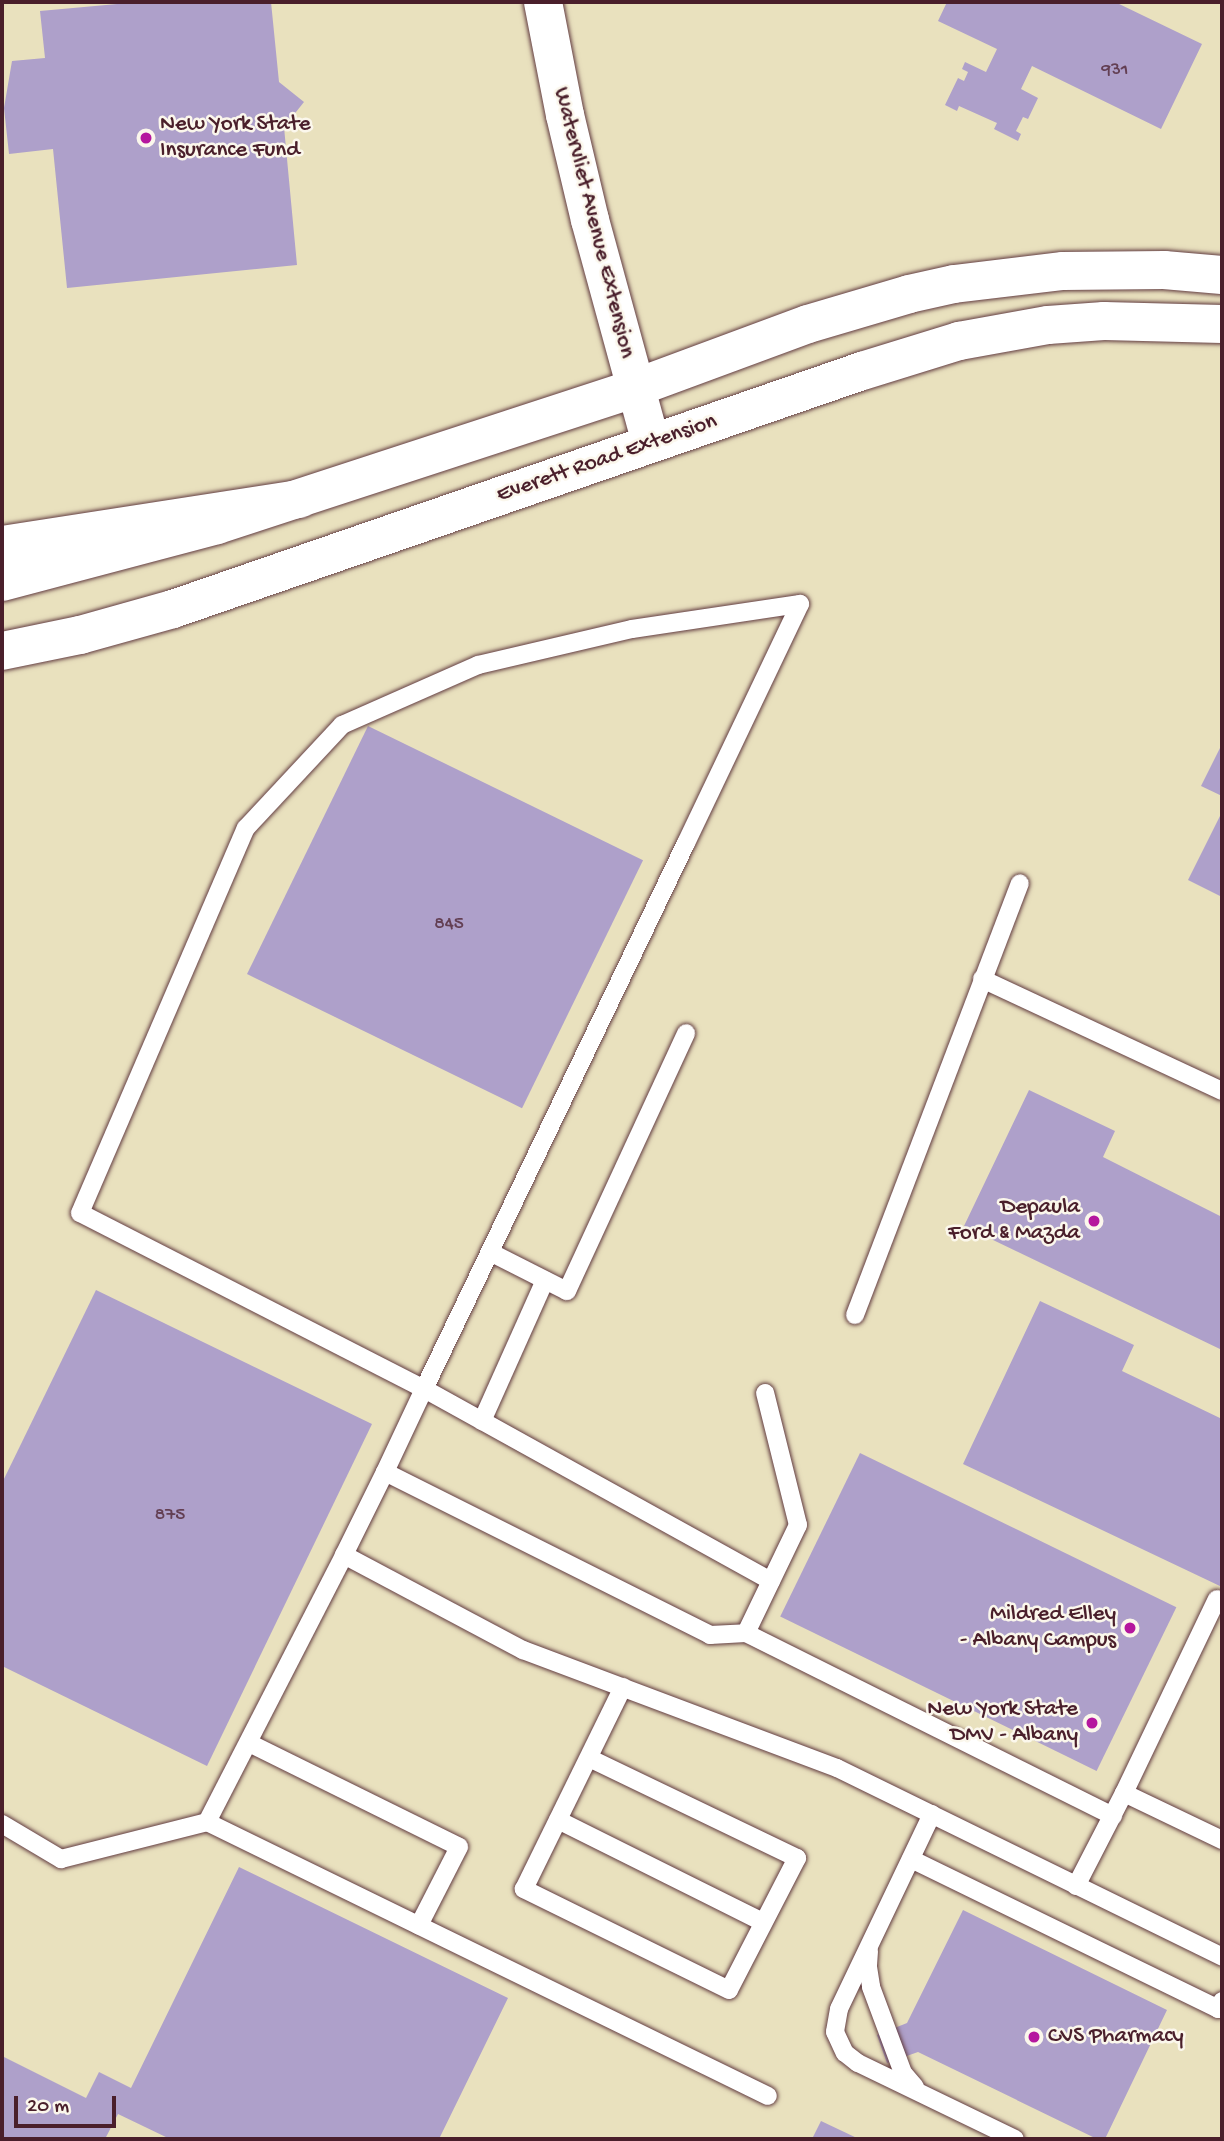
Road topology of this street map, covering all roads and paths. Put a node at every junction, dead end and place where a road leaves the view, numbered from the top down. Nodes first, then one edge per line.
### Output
1 (543, 2) edge
2 (1222, 275) edge
3 (1222, 324) edge
4 (635, 388) junction
5 (651, 443) junction
6 (299, 499) junction
7 (2, 545) edge
8 (2, 582) edge
9 (2, 651) edge
10 (1020, 884) dead end
11 (982, 979) junction
12 (686, 1033) dead end
13 (1222, 1091) edge
14 (490, 1252) junction
15 (545, 1280) junction
16 (855, 1315) dead end
17 (424, 1389) junction
18 (765, 1393) dead end
19 (482, 1420) junction
20 (385, 1472) junction
21 (344, 1555) junction
22 (771, 1581) junction
23 (1217, 1599) dead end
24 (746, 1633) junction
25 (623, 1687) junction
26 (249, 1743) junction
27 (589, 1758) junction
28 (1124, 1793) junction
29 (932, 1814) junction
30 (1113, 1815) junction
31 (558, 1820) junction
32 (207, 1822) junction
33 (2, 1824) edge
34 (1222, 1840) edge
35 (911, 1859) junction
36 (1076, 1886) junction
37 (763, 1922) junction
38 (419, 1925) junction
39 (873, 1937) junction
40 (1222, 1957) edge
41 (1220, 2005) edge
42 (768, 2096) dead end
43 (931, 2099) junction
44 (1015, 2139) edge

1 - 4 main road, Watervliet Avenue Extension
2 - 4 main road
3 - 5 main road, Everett Road Extension
4 - 5 main road, Watervliet Avenue Extension
4 - 6 main road
5 - 9 main road, Everett Road Extension
6 - 7 main road
6 - 8 main road
10 - 11 lane
11 - 13 lane
11 - 16 lane
12 - 15 lane
14 - 15 lane
14 - 17 lane
14 - 17 lane
15 - 19 lane
17 - 19 lane
17 - 20 lane
18 - 22 lane
19 - 22 lane
20 - 21 lane
20 - 24 lane
21 - 25 lane
21 - 26 lane
22 - 24 lane
23 - 28 lane
24 - 30 lane
25 - 27 lane
25 - 29 lane
26 - 32 lane
26 - 38 lane
27 - 31 lane
27 - 37 lane
28 - 30 lane
28 - 34 lane
29 - 35 lane
29 - 36 lane
30 - 36 lane
31 - 37 lane
31 - 37 lane
32 - 33 lane
32 - 38 lane
35 - 39 lane
35 - 41 lane
36 - 40 lane
38 - 42 lane
39 - 43 lane
39 - 43 lane
43 - 44 lane

